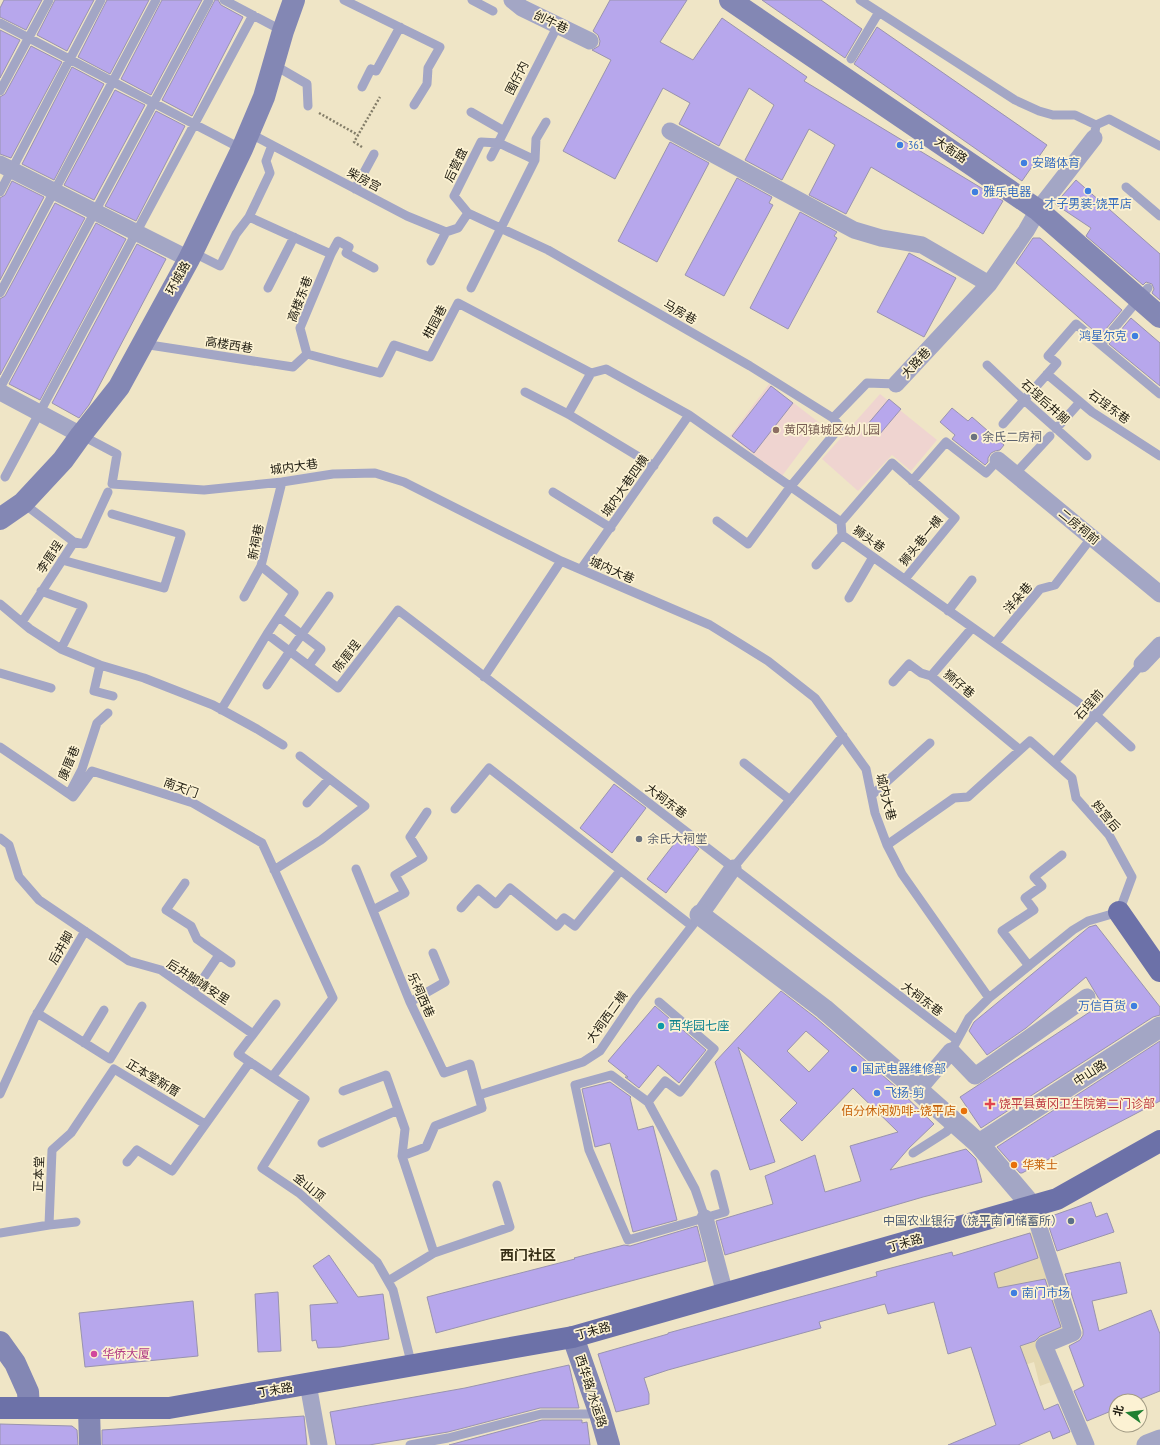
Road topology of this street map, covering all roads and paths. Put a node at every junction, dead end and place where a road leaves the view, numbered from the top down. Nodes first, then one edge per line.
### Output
1 (49, 0) edge
2 (101, 0) edge
3 (156, 0) edge
4 (209, 0) edge
5 (224, 0) edge
6 (294, 0) edge
7 (344, 0) edge
8 (472, 0) edge
9 (512, 0) edge
10 (730, 0) edge
11 (860, 0) edge
12 (493, 11) dead end
13 (879, 12) junction
14 (253, 15) junction
15 (0, 23) edge
16 (558, 25) junction
17 (400, 27) junction
18 (283, 31) junction
19 (590, 41) dead end
20 (851, 59) dead end
21 (274, 65) junction
22 (362, 86) dead end
23 (0, 91) edge
24 (380, 97) dead end
25 (414, 105) dead end
26 (311, 108) joint
27 (471, 112) dead end
28 (546, 122) dead end
29 (504, 131) junction
30 (670, 131) dead end
31 (1095, 132) junction
32 (358, 135) junction
33 (246, 141) junction
34 (499, 143) junction
35 (272, 145) junction
36 (1160, 146) edge
37 (364, 148) dead end
38 (374, 154) dead end
39 (491, 157) dead end
40 (535, 160) junction
41 (0, 164) edge
42 (1126, 187) dead end
43 (355, 189) junction
44 (0, 192) edge
45 (1038, 210) junction
46 (468, 213) junction
47 (1160, 216) edge
48 (249, 217) junction
49 (501, 229) junction
50 (446, 232) junction
51 (294, 238) junction
52 (331, 254) junction
53 (190, 256) junction
54 (431, 261) dead end
55 (374, 268) dead end
56 (989, 284) junction
57 (268, 288) dead end
58 (471, 288) dead end
59 (0, 293) edge
60 (1144, 293) junction
61 (1160, 317) edge
62 (142, 344) junction
63 (1101, 344) junction
64 (307, 354) junction
65 (988, 365) dead end
66 (591, 373) junction
67 (1048, 374) junction
68 (896, 384) joint
69 (0, 388) edge
70 (0, 392) edge
71 (525, 392) dead end
72 (1160, 394) edge
73 (1024, 400) junction
74 (1080, 402) junction
75 (568, 414) junction
76 (689, 415) junction
77 (833, 418) junction
78 (1003, 424) dead end
79 (1053, 432) junction
80 (81, 435) junction
81 (1087, 456) dead end
82 (1160, 456) edge
83 (998, 460) joint
84 (654, 466) junction
85 (1015, 474) junction
86 (5, 477) dead end
87 (912, 481) junction
88 (282, 482) junction
89 (791, 486) junction
90 (108, 492) dead end
91 (554, 492) dead end
92 (23, 503) junction
93 (112, 514) dead end
94 (0, 519) edge
95 (717, 521) dead end
96 (841, 522) junction
97 (611, 528) junction
98 (842, 535) junction
99 (1092, 537) junction
100 (74, 542) junction
101 (873, 557) junction
102 (62, 560) junction
103 (561, 561) junction
104 (816, 565) dead end
105 (261, 566) junction
106 (581, 569) junction
107 (905, 579) junction
108 (972, 580) dead end
109 (41, 591) junction
110 (1160, 594) edge
111 (330, 596) dead end
112 (244, 597) dead end
113 (848, 598) dead end
114 (0, 604) edge
115 (398, 610) joint
116 (948, 611) junction
117 (279, 617) junction
118 (22, 622) junction
119 (972, 628) junction
120 (267, 634) junction
121 (301, 635) junction
122 (995, 643) junction
123 (1160, 645) edge
124 (61, 649) junction
125 (290, 651) junction
126 (1142, 664) joint
127 (100, 665) junction
128 (309, 666) junction
129 (0, 673) edge
130 (931, 676) junction
131 (484, 677) junction
132 (893, 682) dead end
133 (267, 685) dead end
134 (51, 688) dead end
135 (113, 696) dead end
136 (221, 710) junction
137 (108, 713) dead end
138 (1096, 715) junction
139 (843, 736) junction
140 (930, 743) dead end
141 (283, 745) dead end
142 (0, 747) edge
143 (1131, 747) dead end
144 (1020, 750) junction
145 (300, 756) dead end
146 (1055, 761) junction
147 (744, 764) dead end
148 (329, 779) junction
149 (69, 794) junction
150 (872, 795) junction
151 (790, 800) junction
152 (306, 803) dead end
153 (455, 809) dead end
154 (427, 812) dead end
155 (0, 838) edge
156 (888, 845) junction
157 (1062, 855) dead end
158 (733, 868) junction
159 (356, 869) dead end
160 (274, 870) junction
161 (620, 871) junction
162 (185, 883) dead end
163 (461, 908) dead end
164 (372, 910) junction
165 (1119, 912) junction
166 (696, 921) junction
167 (85, 931) junction
168 (433, 953) dead end
169 (219, 955) junction
170 (231, 963) dead end
171 (1029, 966) junction
172 (1160, 971) edge
173 (194, 992) junction
174 (1087, 997) dead end
175 (989, 998) junction
176 (410, 1002) junction
177 (659, 1002) dead end
178 (276, 1004) dead end
179 (142, 1006) dead end
180 (104, 1010) dead end
181 (37, 1013) junction
182 (1160, 1027) edge
183 (253, 1034) junction
184 (84, 1043) junction
185 (954, 1045) junction
186 (250, 1062) junction
187 (272, 1077) junction
188 (918, 1090) junction
189 (343, 1091) dead end
190 (0, 1094) edge
191 (479, 1095) junction
192 (648, 1102) junction
193 (398, 1110) junction
194 (954, 1123) junction
195 (205, 1124) junction
196 (71, 1133) joint
197 (1160, 1142) edge
198 (322, 1143) dead end
199 (979, 1144) junction
200 (913, 1153) dead end
201 (402, 1156) junction
202 (127, 1162) dead end
203 (715, 1174) dead end
204 (497, 1185) dead end
205 (1032, 1206) junction
206 (705, 1218) junction
207 (76, 1222) dead end
208 (49, 1225) junction
209 (0, 1233) edge
210 (434, 1253) junction
211 (388, 1281) junction
212 (725, 1294) junction
213 (573, 1337) junction
214 (0, 1342) edge
215 (412, 1366) junction
216 (308, 1384) junction
217 (0, 1408) edge
218 (29, 1408) junction
219 (89, 1408) junction
220 (600, 1414) junction
221 (1160, 1440) edge
222 (90, 1445) edge
223 (319, 1445) edge
224 (410, 1445) edge
225 (609, 1445) edge
226 (1086, 1445) edge
227 (1147, 1445) edge

1 - 23 lane
2 - 44 lane
3 - 59 lane
4 - 69 lane
5 - 14 lane
6 - 18 main road, 环城路
7 - 17 lane
8 - 12 lane
9 - 16 street, 刣牛巷
10 - 45 main road, 大衙路
11 - 13 lane
13 - 20 lane
13 - 31 lane
14 - 18 lane
14 - 86 lane
15 - 33 lane, 柴房宫
16 - 19 street, 刣牛巷
16 - 29 lane, 围仔内
17 - 22 lane
17 - 25 lane
18 - 21 main road, 环城路
21 - 26 lane
21 - 33 main road, 环城路
24 - 32 path
26 - 32 path
27 - 29 lane
28 - 40 lane
29 - 34 lane, 围仔内
30 - 56 street
31 - 36 lane
31 - 45 street, 大路巷
32 - 37 path
33 - 35 lane, 柴房宫
33 - 53 main road, 环城路
34 - 39 lane, 围仔内
34 - 40 lane
34 - 46 lane, 后营盘
35 - 43 lane, 柴房宫
35 - 48 lane
38 - 43 lane
40 - 49 lane
41 - 53 street
42 - 47 lane
43 - 50 lane, 柴房宫
45 - 56 street, 大路巷
45 - 60 main road, 大衙路
46 - 49 lane, 后营盘
46 - 50 lane
48 - 51 lane
48 - 53 lane
49 - 58 lane
49 - 77 lane, 马房巷
50 - 54 lane
51 - 52 lane
51 - 57 lane
52 - 55 lane, 高楼东巷
52 - 64 lane, 高楼东巷
53 - 62 main road, 环城路
56 - 68 street, 大路巷
60 - 61 main road, 大衙路
60 - 63 lane
62 - 64 lane, 高楼西巷
62 - 80 main road, 环城路
63 - 67 lane
63 - 72 lane
64 - 66 lane, 柑园巷
65 - 73 lane, 石埕后井脚
66 - 75 lane
66 - 76 lane, 狮头巷
67 - 73 lane
67 - 74 lane, 石埕东巷
68 - 77 lane, 大路巷
70 - 80 street
71 - 75 lane
73 - 78 lane
73 - 79 lane, 石埕后井脚
74 - 79 lane
74 - 82 lane, 石埕东巷
75 - 84 lane
76 - 84 lane, 城内大巷四横
76 - 89 lane, 狮头巷
77 - 89 lane, 马房巷
79 - 81 lane, 石埕后井脚
79 - 85 lane
80 - 88 lane, 城内大巷
80 - 92 main road, 环城路
83 - 85 street, 二房祠前
83 - 87 lane
84 - 97 lane, 城内大巷四横
85 - 99 street, 二房祠前
87 - 96 lane
87 - 107 lane, 狮头巷一横
88 - 103 lane, 城内大巷
88 - 105 lane, 新祠巷
89 - 95 lane
89 - 96 lane, 狮头巷
90 - 100 lane, 李厝埕
91 - 97 lane
92 - 94 main road, 环城路
92 - 100 lane
93 - 102 lane
96 - 98 lane, 狮头巷
97 - 106 lane, 城内大巷四横
98 - 101 lane, 狮头巷
98 - 104 lane
99 - 110 street, 二房祠前
99 - 122 lane, 洋朵巷
100 - 102 lane, 李厝埕
101 - 107 lane, 狮头巷
101 - 113 lane
102 - 109 lane, 李厝埕
103 - 106 lane, 城内大巷
103 - 131 lane
105 - 112 lane
105 - 117 lane, 新祠巷
106 - 139 lane, 城内大巷
107 - 116 lane, 狮头巷
108 - 116 lane
109 - 118 lane, 李厝埕
109 - 124 lane
111 - 121 lane
114 - 118 lane
115 - 128 lane, 陈厝埕
115 - 131 lane, 大祠东巷
116 - 119 lane, 狮头巷
117 - 120 lane
117 - 121 lane
118 - 124 lane
119 - 122 lane, 狮头巷
119 - 130 lane, 狮仔巷
120 - 125 lane, 陈厝埕
120 - 136 lane
121 - 125 lane
121 - 128 lane
122 - 138 lane, 狮头巷
123 - 126 street
124 - 127 lane
125 - 128 lane, 陈厝埕
125 - 133 lane
126 - 138 lane, 石埕前
127 - 135 lane
127 - 136 lane
129 - 134 lane
130 - 132 lane
130 - 144 lane, 狮仔巷
131 - 158 lane, 大祠东巷
136 - 141 lane
137 - 149 lane, 康厝巷
138 - 143 lane, 狮头巷
138 - 146 lane, 石埕前
139 - 150 lane, 城内大巷
139 - 151 lane
140 - 150 lane
142 - 149 lane, 康厝巷
144 - 146 lane, 妈宫后
144 - 156 lane
145 - 148 lane
146 - 165 lane, 妈宫后
147 - 151 lane
148 - 152 lane
148 - 160 lane
149 - 160 lane, 南天门
150 - 156 lane, 城内大巷
151 - 158 lane
153 - 161 lane
154 - 164 lane
155 - 167 lane, 后井脚
156 - 175 lane, 城内大巷
157 - 171 lane
158 - 166 street
158 - 185 lane, 大祠东巷
159 - 164 lane, 乐祠西巷
160 - 187 lane, 南天门
161 - 163 lane
161 - 166 lane
162 - 169 lane
164 - 176 lane, 乐祠西巷
165 - 171 lane
165 - 172 main road
166 - 188 street
166 - 191 lane, 大祠西二横
167 - 173 lane, 后井脚靖安里
167 - 181 lane, 后井脚
168 - 176 lane
169 - 170 lane
169 - 173 lane
171 - 175 lane
173 - 183 lane, 后井脚靖安里
174 - 185 street
175 - 185 lane
176 - 191 lane, 乐祠西巷
177 - 192 lane
178 - 183 lane
179 - 184 lane
180 - 184 lane
181 - 184 lane
181 - 190 lane, 后井脚
182 - 199 street, 中山路
183 - 186 lane, 金山顶
185 - 188 street
186 - 187 lane, 金山顶
186 - 195 lane
187 - 211 lane, 金山顶
188 - 194 street
189 - 193 lane
191 - 201 lane
192 - 206 lane
192 - 206 lane
193 - 198 lane
193 - 201 lane
194 - 199 street
194 - 200 lane
195 - 196 lane, 正本堂新厝
195 - 202 lane
196 - 208 lane, 正本堂
197 - 205 main road, 丁未路
199 - 205 street
201 - 210 lane
203 - 206 lane
204 - 210 lane
205 - 212 main road, 丁未路
205 - 226 street
206 - 212 street
207 - 208 lane
208 - 209 lane
210 - 211 lane
211 - 215 lane, 金山顶
212 - 213 main road, 丁未路
213 - 215 main road, 丁未路
213 - 220 main road, 西华路/水运路
214 - 218 main road
215 - 216 main road, 丁未路
216 - 219 main road, 丁未路
216 - 223 street
217 - 218 main road, 丁未路
218 - 219 main road, 丁未路
219 - 222 main road
220 - 224 lane
220 - 225 main road, 西华路/水运路
221 - 227 street

